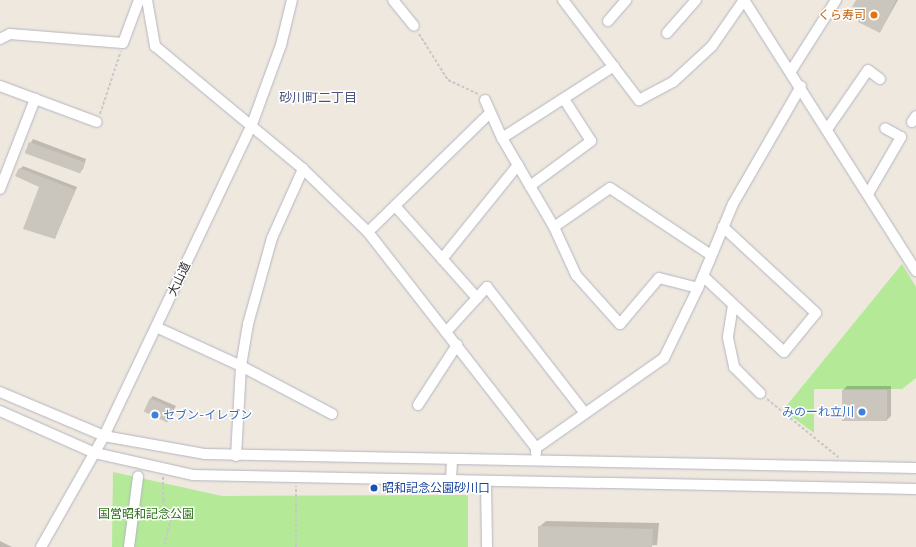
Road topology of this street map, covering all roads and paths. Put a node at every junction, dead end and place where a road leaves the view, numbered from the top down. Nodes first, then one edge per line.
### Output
1 (139, 0) edge
2 (147, 0) edge
3 (292, 0) edge
4 (564, 0) edge
5 (626, 0) edge
6 (696, 0) edge
7 (744, 0) edge
8 (836, 0) edge
9 (391, 1) edge
10 (608, 21) dead end
11 (414, 26) joint
12 (667, 33) dead end
13 (0, 39) edge
14 (124, 43) junction
15 (614, 66) junction
16 (791, 72) junction
17 (880, 79) dead end
18 (0, 86) edge
19 (801, 86) junction
20 (35, 99) junction
21 (564, 99) junction
22 (485, 100) joint
23 (490, 113) junction
24 (97, 122) joint
25 (251, 127) junction
26 (828, 128) junction
27 (885, 128) dead end
28 (502, 138) junction
29 (518, 165) junction
30 (304, 169) junction
31 (530, 186) junction
32 (0, 189) edge
33 (868, 194) junction
34 (396, 207) junction
35 (554, 227) junction
36 (723, 227) junction
37 (368, 232) junction
38 (711, 255) junction
39 (442, 259) junction
40 (915, 265) edge
41 (703, 276) junction
42 (698, 288) junction
43 (477, 298) junction
44 (733, 305) junction
45 (156, 327) junction
46 (446, 332) junction
47 (457, 345) junction
48 (241, 366) junction
49 (0, 392) edge
50 (760, 393) joint
51 (418, 405) dead end
52 (0, 411) edge
53 (584, 412) junction
54 (332, 414) dead end
55 (104, 436) junction
56 (536, 448) junction
57 (95, 453) junction
58 (236, 456) junction
59 (839, 457) dead end
60 (452, 459) junction
61 (536, 462) junction
62 (916, 468) edge
63 (163, 470) junction
64 (138, 477) dead end
65 (296, 478) junction
66 (451, 480) junction
67 (486, 481) junction
68 (916, 490) edge
69 (41, 547) edge
70 (129, 547) edge
71 (164, 547) edge
72 (296, 547) edge
73 (487, 547) edge

1 - 14 street
2 - 25 street
3 - 25 street, 大山道
4 - 15 street
5 - 10 street
6 - 12 street
7 - 15 street
7 - 16 street
8 - 16 street
9 - 11 street
11 - 22 path
13 - 14 street
14 - 24 path
15 - 21 street
16 - 19 street
17 - 26 street
18 - 20 street
19 - 26 street
19 - 36 street
20 - 24 street
20 - 32 street
21 - 28 street
21 - 31 street
22 - 23 street
23 - 28 street
23 - 34 street
25 - 30 street
25 - 45 street, 大山道
26 - 33 street
27 - 33 street
28 - 29 street
29 - 31 street
29 - 39 street
30 - 37 street
30 - 48 street
31 - 35 street
33 - 40 street
34 - 37 street
34 - 39 street
35 - 38 street
35 - 42 street
36 - 38 street
36 - 44 street
37 - 46 street
38 - 41 street
39 - 43 street
41 - 42 street
41 - 44 street
42 - 53 street
43 - 46 street
43 - 53 street
44 - 50 street
45 - 48 street
45 - 55 street, 大山道
46 - 47 street
47 - 51 street
47 - 56 street
48 - 54 street
48 - 58 street
49 - 55 street
50 - 59 path
52 - 57 street
53 - 56 street
55 - 57 street, 大山道
55 - 58 street
56 - 61 street
57 - 63 street
57 - 69 street, 大山道
58 - 60 street
60 - 61 street
60 - 66 street
61 - 62 street
63 - 65 street
63 - 71 path
64 - 70 street
65 - 66 street
65 - 72 path
66 - 67 street
67 - 68 street
67 - 73 street

